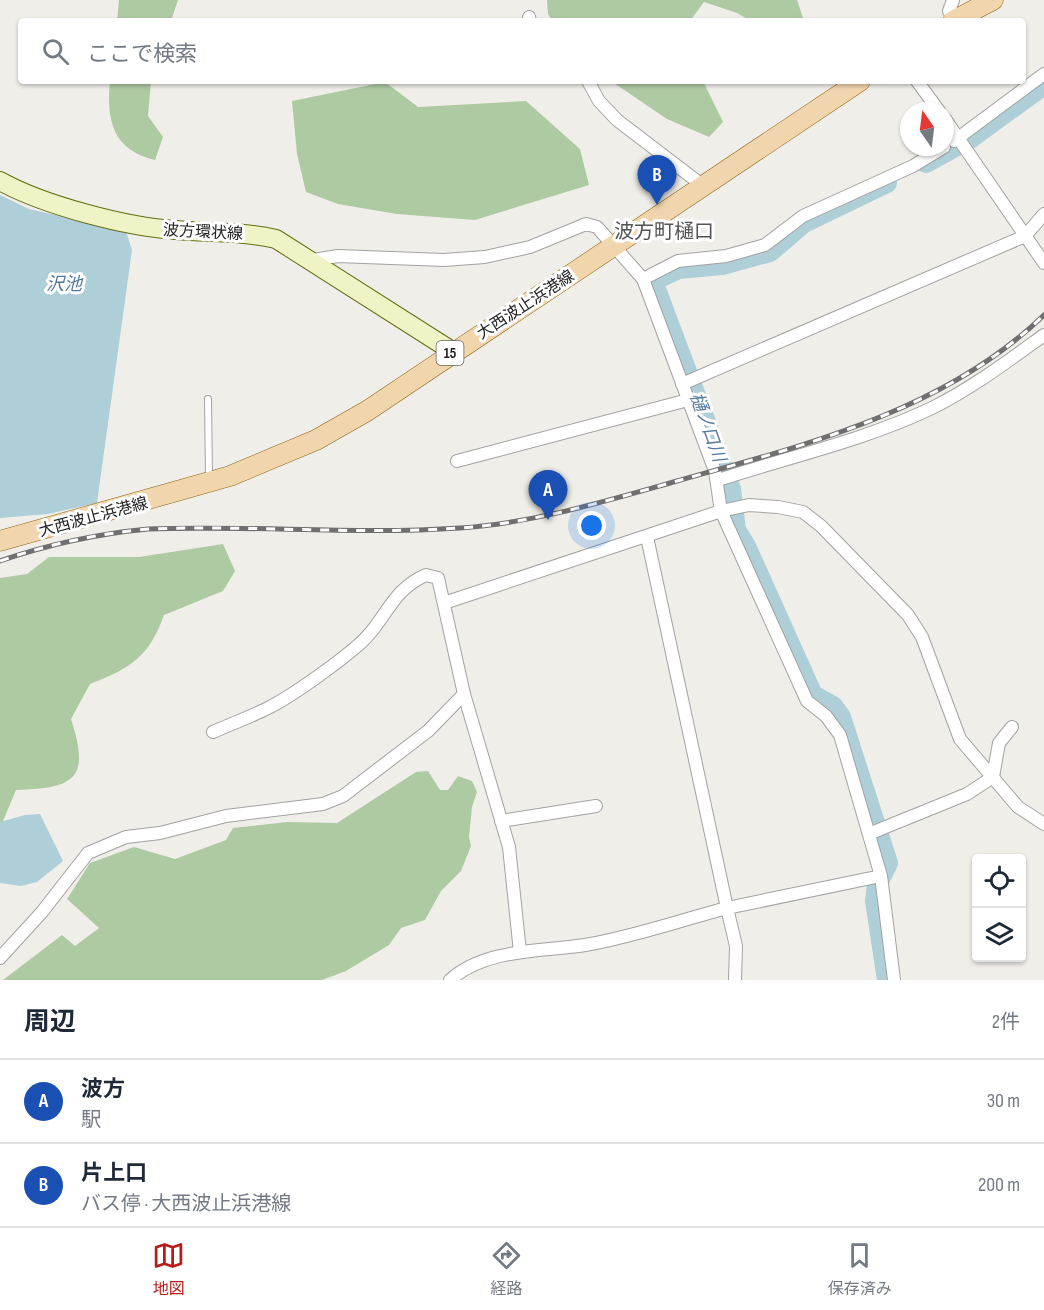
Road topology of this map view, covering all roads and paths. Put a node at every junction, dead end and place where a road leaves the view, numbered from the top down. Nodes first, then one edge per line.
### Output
1 (953, 0) edge
2 (993, 0) edge
3 (952, 18) edge
4 (959, 18) edge
5 (1044, 74) edge
6 (590, 84) edge
7 (855, 84) edge
8 (919, 84) edge
9 (932, 102) edge
10 (954, 131) edge
11 (959, 138) junction
12 (954, 141) edge
13 (930, 156) edge
14 (0, 181) edge
15 (702, 185) junction
16 (1044, 214) edge
17 (1025, 236) junction
18 (612, 246) junction
19 (313, 260) junction
20 (1044, 263) edge
21 (643, 279) junction
22 (1044, 335) edge
23 (452, 351) junction
24 (682, 384) junction
25 (208, 399) dead end
26 (688, 400) junction
27 (457, 461) dead end
28 (718, 480) junction
29 (209, 483) junction
30 (721, 511) junction
31 (647, 537) junction
32 (0, 541) edge
33 (444, 603) junction
34 (464, 694) junction
35 (1012, 727) dead end
36 (213, 732) dead end
37 (993, 777) junction
38 (596, 806) dead end
39 (501, 821) junction
40 (1044, 824) edge
41 (871, 833) junction
42 (882, 876) junction
43 (727, 908) junction
44 (520, 952) junction
45 (0, 958) edge
46 (450, 980) edge
47 (735, 980) edge
48 (894, 980) edge

1 - 3 street
2 - 4 main road
5 - 11 street
6 - 15 street
7 - 15 main road, 大西波止浜港線 / 15
8 - 9 street
10 - 11 street
11 - 12 street
11 - 17 street
13 - 21 street
14 - 19 main road, 波方環状線
15 - 18 main road, 大西波止浜港線 / 15
16 - 17 street
17 - 20 street
17 - 24 street
18 - 19 street
18 - 21 street
18 - 23 main road, 大西波止浜港線 / 15
19 - 23 main road, 波方環状線
21 - 24 street
22 - 28 street
23 - 29 main road, 大西波止浜港線 / 15
24 - 26 street
25 - 29 lane
26 - 27 street
26 - 28 street
28 - 30 street
29 - 32 main road, 大西波止浜港線 / 15
30 - 31 street
30 - 37 street
30 - 41 street
31 - 33 street
31 - 43 street
33 - 34 street
33 - 36 street
34 - 39 street
34 - 45 street
35 - 37 street
37 - 40 street
37 - 41 street
38 - 39 street
39 - 44 street
41 - 42 street
42 - 43 street
42 - 48 street
43 - 44 street
43 - 47 street
44 - 46 street

